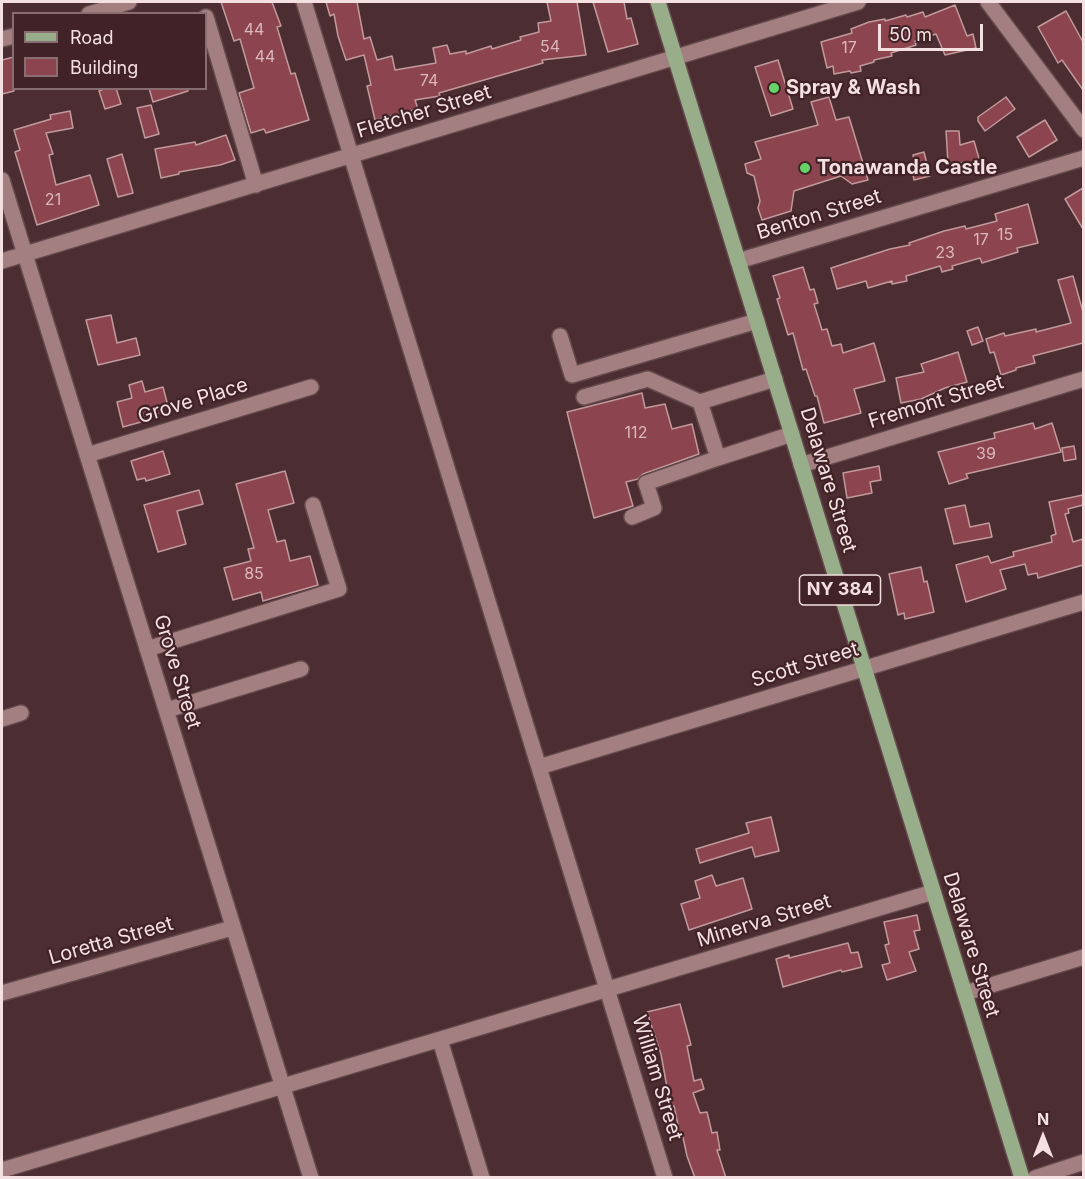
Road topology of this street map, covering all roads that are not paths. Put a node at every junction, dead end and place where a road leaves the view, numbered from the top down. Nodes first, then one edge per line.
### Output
1 (129, 2) edge
2 (304, 2) edge
3 (658, 2) edge
4 (858, 2) edge
5 (988, 2) edge
6 (96, 12) edge
7 (207, 22) edge
8 (676, 58) junction
9 (1083, 130) edge
10 (352, 156) junction
11 (1083, 158) edge
12 (2, 180) edge
13 (256, 185) junction
14 (26, 254) junction
15 (2, 261) edge
16 (738, 261) junction
17 (757, 321) junction
18 (560, 336) dead end
19 (775, 379) junction
20 (1083, 379) edge
21 (311, 387) dead end
22 (584, 397) dead end
23 (699, 402) junction
24 (792, 434) junction
25 (87, 455) junction
26 (718, 458) junction
27 (801, 465) junction
28 (313, 505) dead end
29 (632, 517) dead end
30 (1083, 602) edge
31 (147, 649) junction
32 (301, 669) dead end
33 (864, 669) junction
34 (166, 710) junction
35 (21, 713) dead end
36 (2, 719) edge
37 (539, 767) junction
38 (933, 892) junction
39 (232, 928) junction
40 (1083, 957) edge
41 (608, 991) junction
42 (2, 993) edge
43 (964, 993) junction
44 (440, 1040) junction
45 (282, 1086) junction
46 (1083, 1162) edge
47 (2, 1170) edge
48 (311, 1178) edge
49 (482, 1178) edge
50 (665, 1178) edge
51 (1022, 1178) edge
52 (1035, 1178) edge

1 - 6 street
2 - 10 street, William Street
3 - 8 main road, Delaware Street / NY 384
4 - 8 street, Fletcher Street
5 - 9 street
7 - 13 street
8 - 10 street, Fletcher Street
8 - 16 main road, Delaware Street / NY 384
10 - 13 street, Fletcher Street
10 - 37 street, William Street
11 - 16 street, Benton Street
12 - 14 street, Grove Street
13 - 14 street, Fletcher Street
14 - 15 street, Fletcher Street
14 - 25 street, Grove Street
16 - 17 main road, Delaware Street / NY 384
17 - 18 street
17 - 19 main road, Delaware Street / NY 384
19 - 23 street
19 - 24 main road, Delaware Street / NY 384
20 - 27 street, Fremont Street
21 - 25 street, Grove Place
22 - 23 street
23 - 26 street
24 - 26 street
24 - 27 main road, Delaware Street / NY 384
25 - 31 street, Grove Street
26 - 29 street
27 - 33 main road, Delaware Street / NY 384
28 - 31 street
30 - 33 street, Scott Street
31 - 34 street, Grove Street
32 - 34 street
33 - 37 street, Scott Street
33 - 38 main road, Delaware Street / NY 384
34 - 39 street, Grove Street
35 - 36 street
37 - 41 street, William Street
38 - 41 street, Minerva Street
38 - 43 main road, Delaware Street / NY 384
39 - 42 street, Loretta Street
39 - 45 street, Grove Street
40 - 43 street
41 - 44 street, Minerva Street
41 - 50 street, William Street
43 - 51 main road, Delaware Street / NY 384
44 - 45 street, Minerva Street
44 - 49 street
45 - 47 street, Minerva Street
45 - 48 street, Grove Street
46 - 52 street

